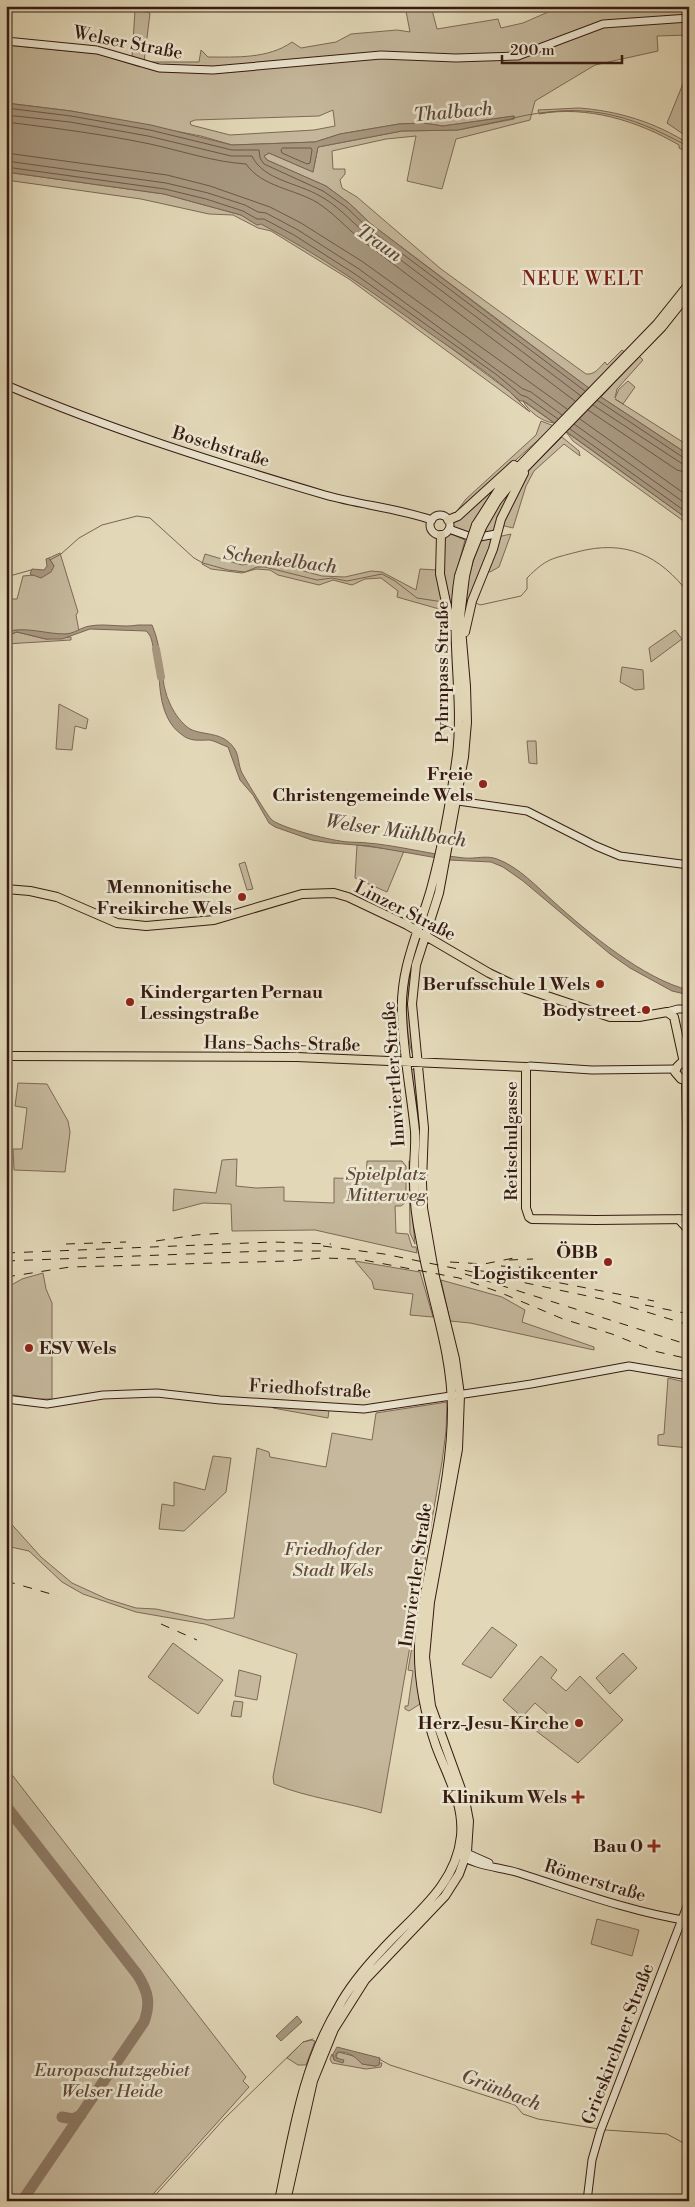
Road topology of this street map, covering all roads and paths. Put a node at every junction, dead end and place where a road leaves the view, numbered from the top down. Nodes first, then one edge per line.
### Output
1 (689, 18) edge
2 (6, 41) edge
3 (688, 287) edge
4 (6, 384) edge
5 (552, 435) junction
6 (542, 442) junction
7 (527, 466) junction
8 (432, 520) junction
9 (448, 520) junction
10 (479, 526) junction
11 (449, 530) junction
12 (496, 534) junction
13 (441, 535) junction
14 (459, 648) junction
15 (454, 800) junction
16 (443, 856) junction
17 (689, 865) edge
18 (6, 890) edge
19 (416, 930) junction
20 (425, 935) junction
21 (689, 1009) edge
22 (670, 1015) junction
23 (6, 1056) edge
24 (407, 1062) junction
25 (417, 1062) junction
26 (436, 1063) junction
27 (686, 1063) edge
28 (526, 1068) junction
29 (676, 1069) junction
30 (419, 1078) junction
31 (687, 1079) edge
32 (689, 1218) edge
33 (678, 1219) junction
34 (689, 1231) edge
35 (689, 1376) edge
36 (456, 1396) junction
37 (9, 1399) edge
38 (462, 1854) junction
39 (689, 1900) edge
40 (685, 1920) edge
41 (278, 2201) edge
42 (286, 2201) edge
43 (588, 2201) edge

1 - 2 main road, Welser Straße
3 - 5 main road, Pyhrnpass Straße
4 - 8 main road, Boschstraße
5 - 6 main road, Pyhrnpass Straße
5 - 7 main road, Pyhrnpass Straße
6 - 9 main road
6 - 10 main road, Pyhrnpass Straße
7 - 10 main road, Pyhrnpass Straße
7 - 12 main road
8 - 9 main road
8 - 13 main road
9 - 11 main road
10 - 14 main road, Pyhrnpass Straße, bridge
11 - 12 main road
11 - 13 main road
12 - 14 main road
13 - 14 main road
14 - 15 main road, Pyhrnpass Straße
15 - 16 main road, Pyhrnpass Straße
15 - 17 main road
16 - 19 main road, Pyhrnpass Straße
16 - 20 main road, Pyhrnpass Straße
18 - 19 main road, Linzer Straße
19 - 20 main road, Linzer Straße
19 - 24 main road, Innviertler Straße
20 - 22 main road, Linzer Straße
20 - 25 main road, Innviertler Straße
21 - 22 main road, Linzer Straße
22 - 27 main road
23 - 24 main road, Hans-Sachs-Straße
24 - 25 main road, Hans-Sachs-Straße
24 - 36 main road, Innviertler Straße
25 - 26 main road, Hans-Sachs-Straße
25 - 30 main road, Innviertler Straße
26 - 28 main road, Hans-Sachs-Straße
26 - 30 main road
27 - 29 main road
28 - 29 main road, Hans-Sachs-Straße
28 - 33 main road, Reitschulgasse
29 - 31 main road
30 - 36 main road, Innviertler Straße
31 - 32 main road
32 - 33 main road
33 - 34 main road
35 - 36 main road, Friedhofstraße
36 - 37 main road, Friedhofstraße
36 - 38 main road, Innviertler Straße
38 - 40 main road, Römerstraße
38 - 41 main road, Innviertler Straße
38 - 42 main road, Innviertler Straße
39 - 40 main road, Grieskirchner Straße
40 - 43 main road, Grieskirchner Straße

